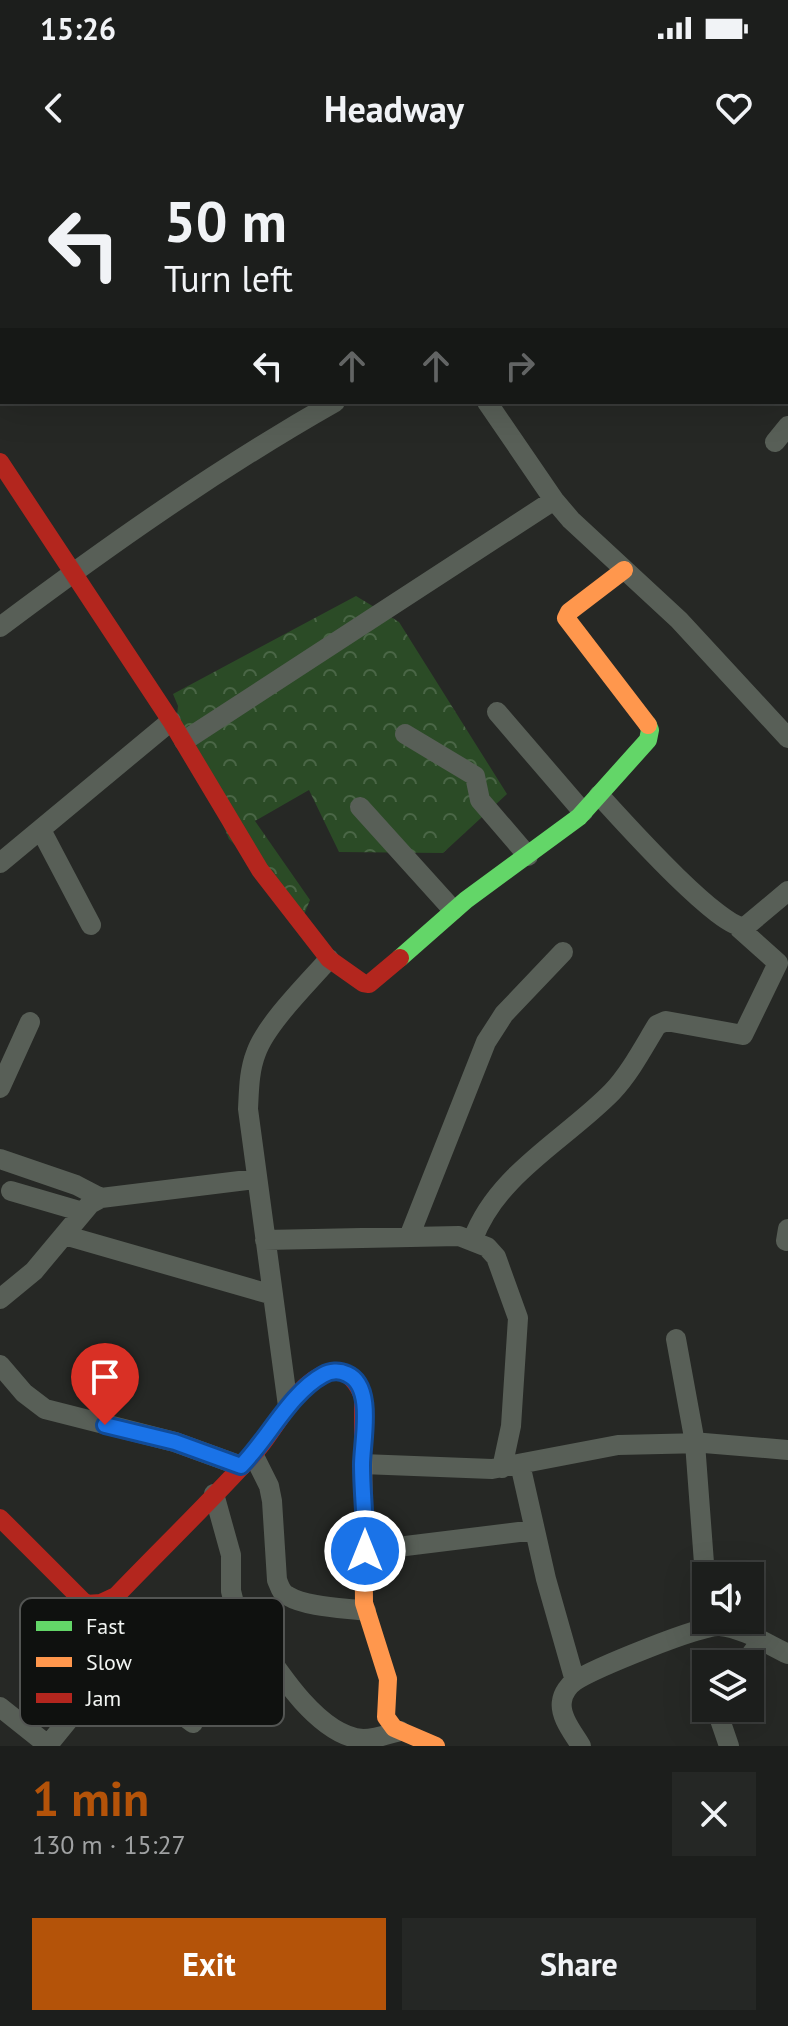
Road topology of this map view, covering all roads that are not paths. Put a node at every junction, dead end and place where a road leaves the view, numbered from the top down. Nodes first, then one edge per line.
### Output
1 (332, 404) edge
2 (488, 404) edge
3 (0, 462) edge
4 (554, 500) junction
5 (624, 570) junction
6 (72, 573) junction
7 (0, 627) edge
8 (497, 712) dead end
9 (171, 721) junction
10 (783, 723) edge
11 (405, 734) dead end
12 (184, 741) junction
13 (599, 795) junction
14 (360, 807) dead end
15 (583, 812) junction
16 (41, 830) junction
17 (528, 856) junction
18 (0, 863) edge
19 (788, 891) edge
20 (453, 910) junction
21 (91, 925) dead end
22 (739, 928) junction
23 (563, 952) dead end
24 (329, 959) junction
25 (30, 1022) dead end
26 (0, 1088) edge
27 (0, 1159) edge
28 (256, 1179) junction
29 (11, 1191) dead end
30 (101, 1198) junction
31 (83, 1212) junction
32 (64, 1235) junction
33 (409, 1237) junction
34 (473, 1239) junction
35 (265, 1240) junction
36 (273, 1295) junction
37 (0, 1299) edge
38 (676, 1339) dead end
39 (0, 1365) edge
40 (288, 1406) junction
41 (695, 1443) junction
42 (788, 1450) edge
43 (247, 1460) junction
44 (362, 1464) junction
45 (511, 1466) junction
46 (214, 1494) junction
47 (0, 1518) edge
48 (535, 1530) junction
49 (365, 1551) junction
50 (704, 1562) edge
51 (80, 1598) edge
52 (112, 1598) edge
53 (233, 1598) edge
54 (366, 1611) junction
55 (692, 1632) edge
56 (746, 1634) edge
57 (761, 1641) junction
58 (754, 1650) edge
59 (788, 1654) edge
60 (284, 1676) edge
61 (575, 1681) junction
62 (0, 1707) edge
63 (721, 1722) edge
64 (20, 1723) edge
65 (23, 1726) edge
66 (64, 1726) edge
67 (400, 1731) junction
68 (48, 1746) edge
69 (436, 1746) edge
70 (581, 1746) edge
71 (729, 1746) edge

1 - 6 street
2 - 4 street
3 - 6 street
4 - 5 street
4 - 12 street
5 - 10 street
5 - 13 street
6 - 7 street
6 - 9 street
8 - 15 street
9 - 12 street
9 - 16 street
11 - 17 street
12 - 24 street
13 - 15 street
13 - 22 street
14 - 20 street
15 - 17 street
16 - 18 street
16 - 21 street
17 - 20 street
19 - 22 street
20 - 24 street
22 - 34 street
23 - 33 street
24 - 28 street
25 - 26 street
27 - 30 street
28 - 30 street
28 - 35 street
29 - 31 street
30 - 31 street
31 - 32 street
32 - 36 street
32 - 37 street
33 - 34 street
33 - 35 street
34 - 45 street
35 - 36 street
36 - 40 street
38 - 41 street
39 - 43 street
40 - 43 street
40 - 44 street
41 - 42 street
41 - 45 street
41 - 50 street
43 - 46 street
43 - 54 street
44 - 45 street
44 - 49 street
45 - 48 street
46 - 52 street
46 - 53 street
47 - 51 street
48 - 49 street
48 - 61 street
49 - 54 street
54 - 67 street
55 - 61 street
56 - 57 street
57 - 58 street
57 - 59 street
60 - 67 street
61 - 70 street
62 - 64 street
63 - 71 street
65 - 68 street
66 - 68 street
67 - 69 street

